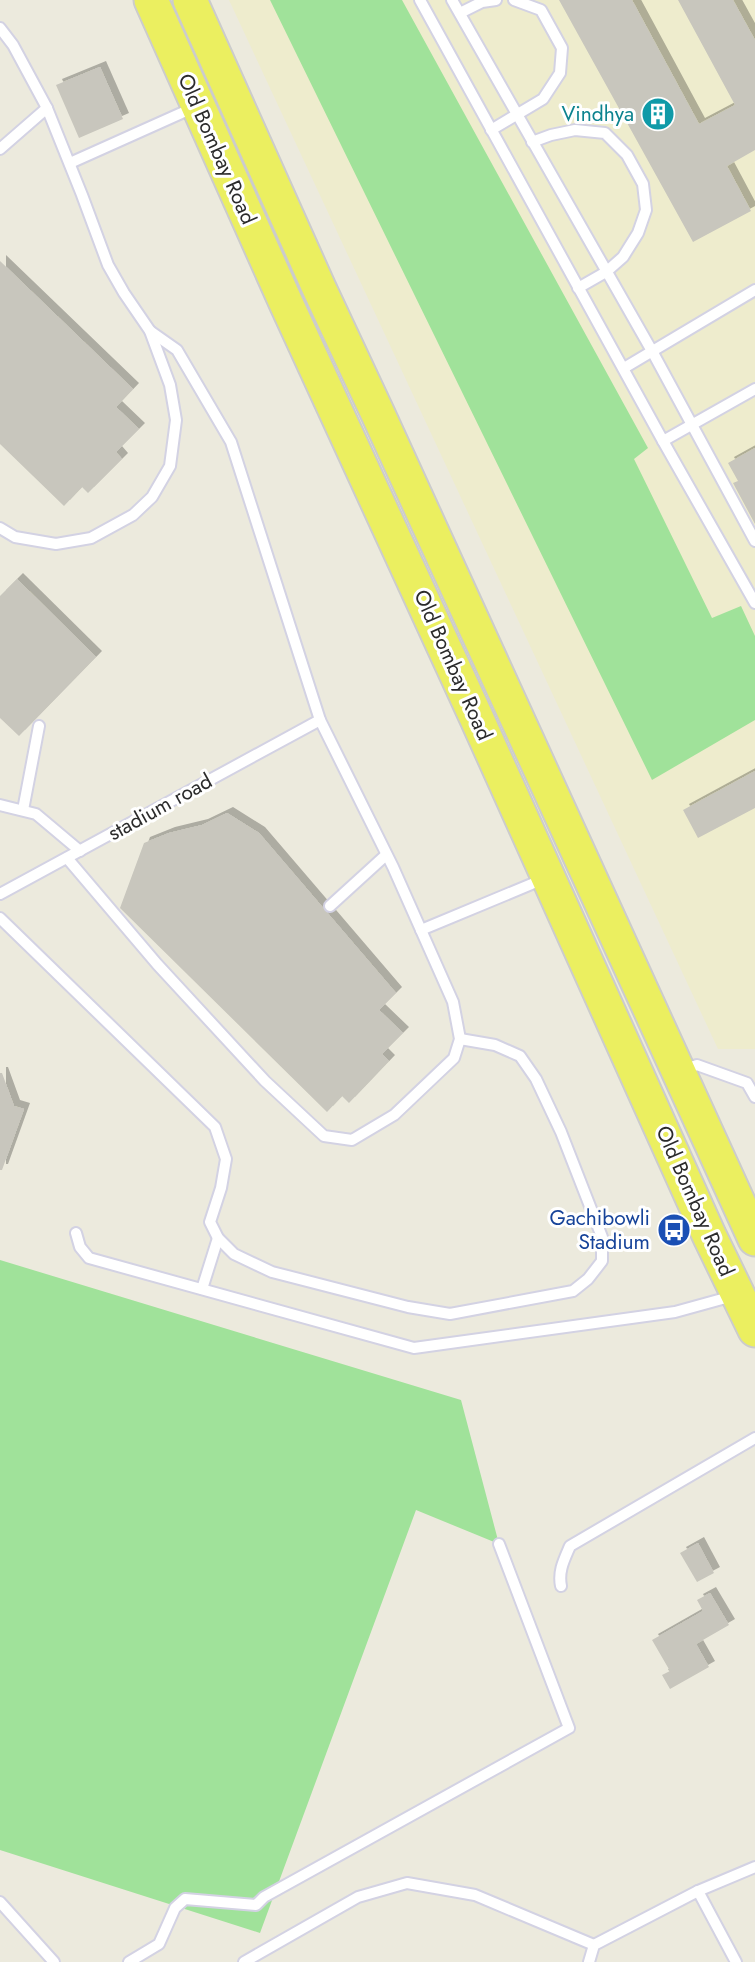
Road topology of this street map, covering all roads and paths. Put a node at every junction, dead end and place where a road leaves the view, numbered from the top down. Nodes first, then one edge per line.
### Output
1 (150, 0) edge
2 (190, 0) edge
3 (420, 0) edge
4 (452, 0) edge
5 (496, 0) edge
6 (514, 0) edge
7 (460, 13) junction
8 (0, 28) edge
9 (198, 106) junction
10 (47, 108) junction
11 (517, 116) junction
12 (491, 130) junction
13 (532, 142) junction
14 (0, 149) edge
15 (69, 163) junction
16 (606, 272) junction
17 (578, 288) junction
18 (755, 290) edge
19 (150, 331) junction
20 (652, 351) junction
21 (624, 368) junction
22 (755, 389) edge
23 (692, 424) junction
24 (663, 441) junction
25 (0, 528) edge
26 (755, 541) edge
27 (755, 603) edge
28 (320, 720) junction
29 (38, 726) dead end
30 (0, 805) edge
31 (23, 810) junction
32 (80, 851) junction
33 (386, 855) junction
34 (67, 858) junction
35 (549, 877) junction
36 (0, 894) edge
37 (330, 906) dead end
38 (0, 918) edge
39 (421, 930) junction
40 (460, 1039) junction
41 (678, 1071) junction
42 (751, 1082) edge
43 (755, 1097) edge
44 (712, 1146) junction
45 (677, 1160) junction
46 (752, 1220) edge
47 (76, 1233) dead end
48 (218, 1238) junction
49 (202, 1289) junction
50 (738, 1295) junction
51 (755, 1330) edge
52 (755, 1438) edge
53 (499, 1544) dead end
54 (561, 1586) dead end
55 (755, 1867) edge
56 (698, 1891) junction
57 (0, 1902) edge
58 (594, 1945) junction
59 (54, 1962) edge
60 (129, 1962) edge
61 (244, 1962) edge
62 (589, 1962) edge
63 (736, 1962) edge

1 - 9 main road, Old Bombay Road
2 - 41 main road, Old Bombay Road
3 - 12 lane
4 - 7 lane
5 - 7 lane
6 - 11 lane
7 - 11 lane
8 - 10 lane
9 - 15 lane
9 - 35 main road, Old Bombay Road
10 - 14 lane
10 - 15 lane
11 - 12 lane
11 - 13 lane
12 - 17 lane
13 - 16 lane
13 - 16 lane
15 - 19 lane
16 - 17 lane
16 - 20 lane
17 - 21 lane
18 - 20 lane
19 - 25 lane
19 - 28 lane
20 - 21 lane
20 - 23 lane
21 - 24 lane
22 - 23 lane
23 - 24 lane
23 - 26 lane
24 - 27 lane
28 - 32 lane, stadium road
28 - 33 lane
29 - 31 lane
30 - 31 lane
31 - 32 lane
32 - 34 lane, stadium road
33 - 37 lane
33 - 39 lane
34 - 36 lane, stadium road
34 - 40 lane
35 - 39 lane
35 - 45 main road, Old Bombay Road
38 - 48 lane
39 - 40 lane
40 - 48 lane
41 - 42 lane
41 - 44 main road, Old Bombay Road
42 - 43 lane
44 - 45 main road
44 - 46 main road, Old Bombay Road
45 - 50 main road, Old Bombay Road
47 - 49 lane
48 - 49 lane
49 - 50 lane
50 - 51 main road, Old Bombay Road
52 - 54 lane
53 - 60 lane
55 - 56 lane
56 - 58 lane
56 - 63 lane
57 - 59 lane
58 - 61 lane
58 - 62 lane

